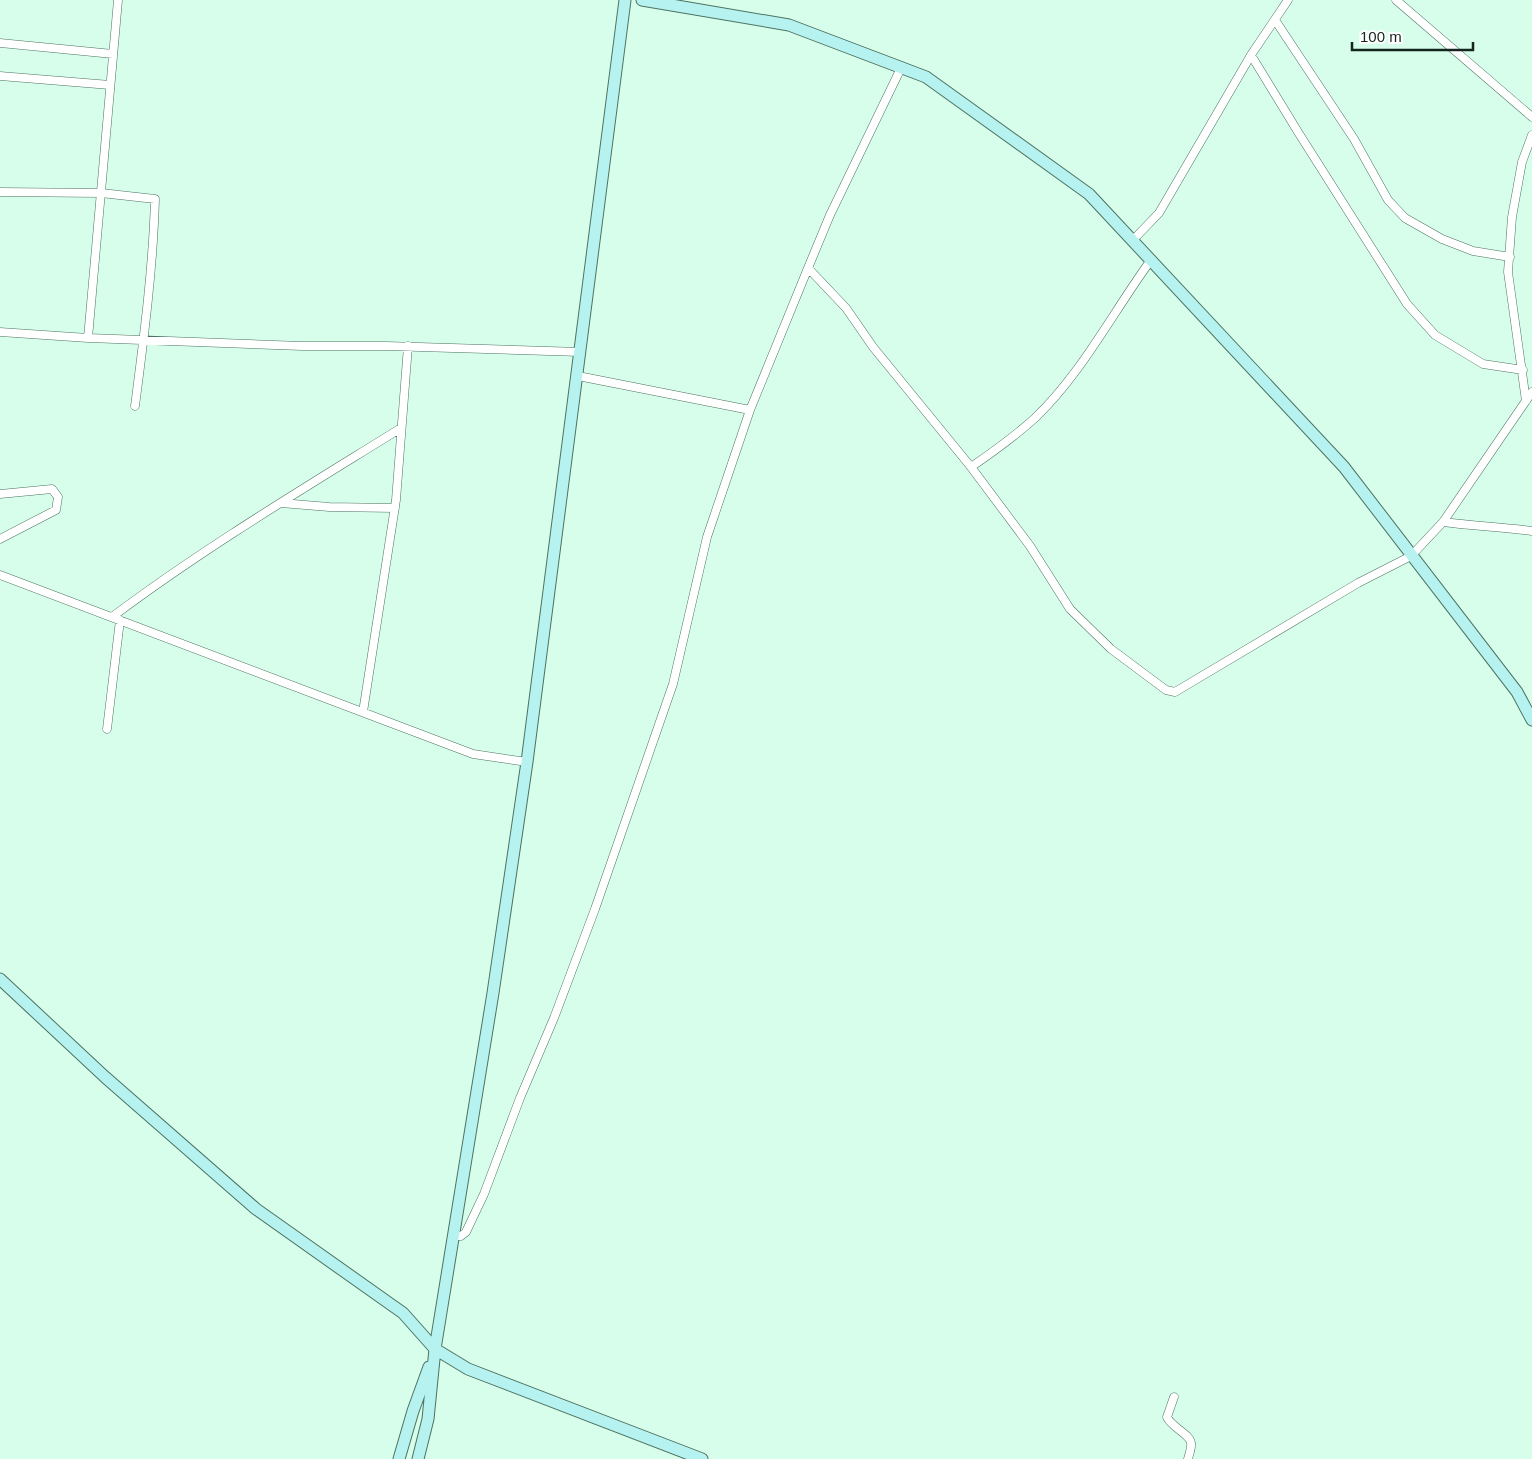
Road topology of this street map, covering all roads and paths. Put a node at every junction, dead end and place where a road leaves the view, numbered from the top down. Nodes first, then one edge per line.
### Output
1 (118, 0) edge
2 (625, 0) edge
3 (642, 0) edge
4 (1288, 0) edge
5 (1396, 0) edge
6 (1275, 20) junction
7 (0, 43) edge
8 (113, 54) junction
9 (1251, 55) junction
10 (901, 68) junction
11 (0, 76) edge
12 (110, 85) junction
13 (1532, 117) edge
14 (1532, 135) edge
15 (0, 192) edge
16 (101, 193) junction
17 (1133, 240) junction
18 (1510, 257) junction
19 (1151, 260) junction
20 (808, 268) junction
21 (0, 332) edge
22 (88, 338) junction
23 (144, 340) junction
24 (408, 346) junction
25 (581, 352) junction
26 (1523, 370) junction
27 (578, 376) junction
28 (1532, 392) edge
29 (1526, 400) junction
30 (135, 406) dead end
31 (750, 410) junction
32 (401, 428) junction
33 (971, 467) junction
34 (0, 494) edge
35 (281, 503) junction
36 (395, 508) junction
37 (1443, 522) junction
38 (1532, 530) edge
39 (0, 540) edge
40 (1412, 556) junction
41 (0, 575) edge
42 (112, 617) junction
43 (120, 620) junction
44 (363, 712) junction
45 (1532, 720) edge
46 (107, 729) dead end
47 (527, 762) junction
48 (0, 979) edge
49 (453, 1236) junction
50 (435, 1349) junction
51 (1174, 1397) dead end
52 (399, 1459) edge
53 (418, 1459) edge
54 (702, 1459) edge
55 (1188, 1459) edge

1 - 8 street
2 - 25 street
3 - 10 street
4 - 6 street
5 - 13 street
6 - 9 street
6 - 18 street
7 - 8 street
8 - 12 street
9 - 17 street
9 - 26 street
10 - 17 street
10 - 20 street
11 - 12 street
12 - 16 street
14 - 18 street
15 - 16 street
16 - 22 street
16 - 23 street
17 - 19 street
18 - 26 street
19 - 33 street
19 - 40 street
20 - 31 street
20 - 33 street
21 - 22 street
22 - 23 street
23 - 24 street
23 - 30 street
24 - 25 street
24 - 32 street
25 - 27 street
26 - 29 street
27 - 31 street
27 - 47 street
28 - 29 street
29 - 37 street
31 - 49 street
32 - 35 street
32 - 36 street
33 - 40 street
34 - 39 street
35 - 36 street
35 - 42 street
36 - 44 street
37 - 38 street
37 - 40 street
40 - 45 street
41 - 42 street
42 - 43 street
43 - 44 street
43 - 46 street
44 - 47 street
47 - 49 street
48 - 50 street
49 - 50 street
50 - 52 street
50 - 53 street
50 - 54 street
51 - 55 street

